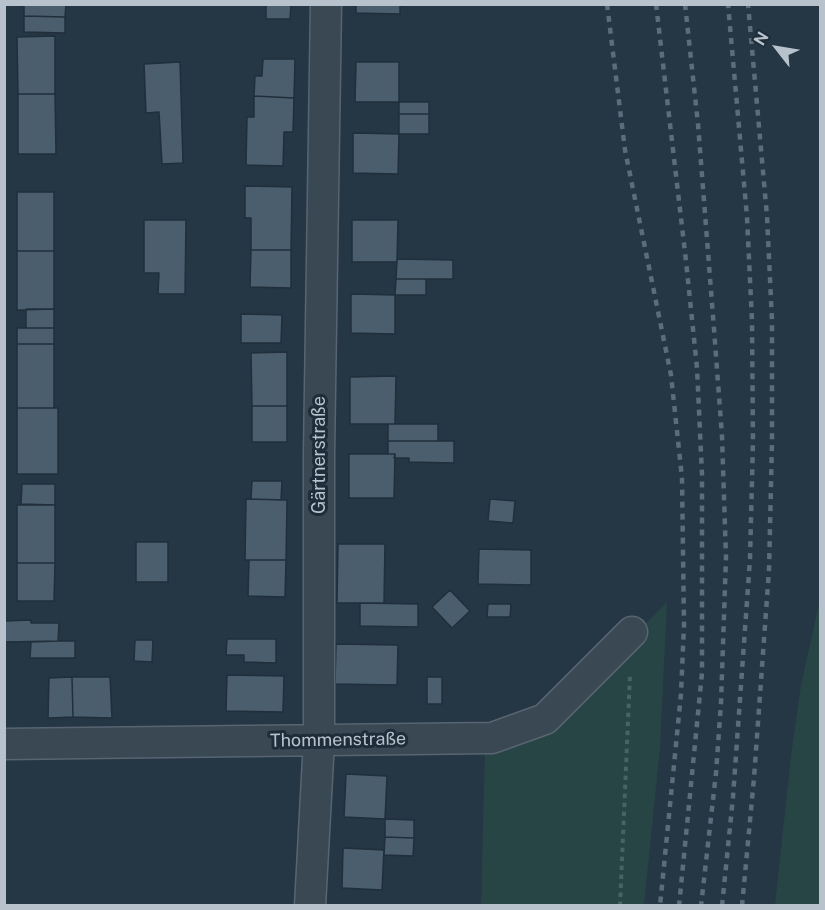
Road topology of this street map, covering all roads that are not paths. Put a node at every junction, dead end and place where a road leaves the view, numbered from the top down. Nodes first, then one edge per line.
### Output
1 (326, 4) edge
2 (632, 632) road end
3 (319, 740) junction
4 (4, 744) edge
5 (310, 906) edge

1 - 3 street, Gärtnerstraße
2 - 3 street, Thommenstraße
3 - 4 street, Thommenstraße
3 - 5 street, Gärtnerstraße

